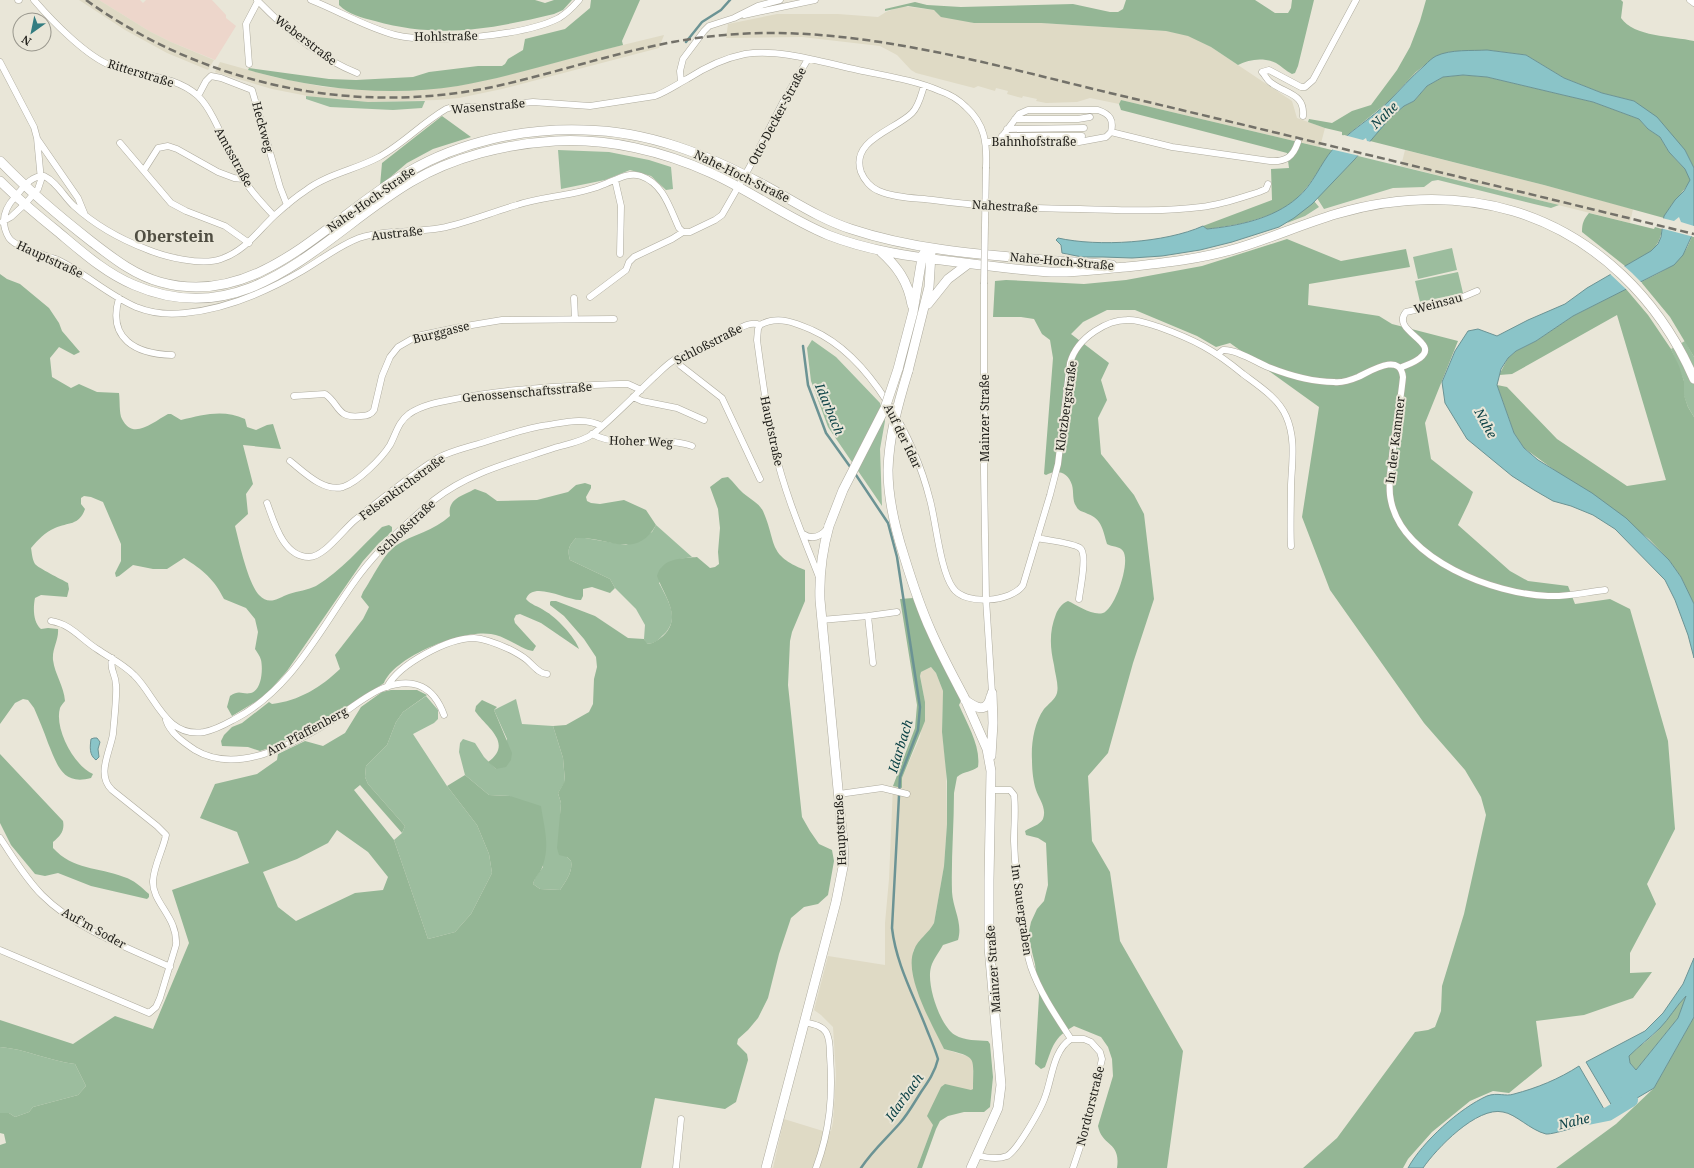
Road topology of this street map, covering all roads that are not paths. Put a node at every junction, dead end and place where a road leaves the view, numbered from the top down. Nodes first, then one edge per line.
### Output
1 (34, 0) edge
2 (311, 0) edge
3 (579, 0) edge
4 (780, 0) edge
5 (815, 0) edge
6 (1356, 0) edge
7 (1690, 0) edge
8 (257, 1) edge
9 (1694, 3) edge
10 (734, 18) junction
11 (808, 59) junction
12 (0, 62) edge
13 (249, 64) dead end
14 (357, 73) dead end
15 (681, 82) junction
16 (924, 86) junction
17 (198, 96) junction
18 (1098, 110) junction
19 (1303, 116) dead end
20 (1090, 117) junction
21 (1015, 119) junction
22 (1084, 128) junction
23 (1007, 129) junction
24 (1112, 132) junction
25 (37, 138) junction
26 (1000, 139) junction
27 (1080, 139) junction
28 (986, 142) junction
29 (1298, 142) dead end
30 (120, 143) dead end
31 (0, 161) edge
32 (144, 170) junction
33 (745, 175) junction
34 (40, 176) junction
35 (243, 179) junction
36 (615, 180) junction
37 (0, 181) edge
38 (1268, 184) dead end
39 (25, 185) junction
40 (738, 187) junction
41 (34, 194) junction
42 (16, 196) junction
43 (25, 204) junction
44 (286, 205) junction
45 (85, 215) junction
46 (274, 216) junction
47 (2, 222) edge
48 (683, 232) junction
49 (250, 243) junction
50 (928, 247) junction
51 (878, 250) junction
52 (620, 254) dead end
53 (922, 258) junction
54 (931, 259) junction
55 (968, 264) junction
56 (1125, 267) junction
57 (1477, 291) dead end
58 (590, 297) dead end
59 (119, 298) junction
60 (574, 298) dead end
61 (925, 309) junction
62 (913, 312) junction
63 (575, 319) junction
64 (614, 319) dead end
65 (760, 325) junction
66 (1218, 354) junction
67 (172, 355) dead end
68 (675, 359) junction
69 (1400, 368) junction
70 (903, 370) junction
71 (1694, 379) edge
72 (640, 390) junction
73 (294, 396) dead end
74 (633, 397) junction
75 (704, 420) dead end
76 (602, 426) junction
77 (592, 434) junction
78 (692, 446) dead end
79 (290, 461) dead end
80 (760, 479) dead end
81 (267, 503) dead end
82 (829, 526) junction
83 (803, 534) junction
84 (1037, 538) junction
85 (1291, 546) dead end
86 (819, 578) junction
87 (1605, 590) dead end
88 (986, 599) junction
89 (1079, 599) dead end
90 (897, 612) dead end
91 (868, 616) junction
92 (821, 620) junction
93 (51, 621) dead end
94 (112, 658) junction
95 (873, 663) dead end
96 (547, 674) dead end
97 (387, 687) junction
98 (992, 693) junction
99 (965, 699) junction
100 (444, 714) dead end
101 (166, 720) junction
102 (990, 764) junction
103 (992, 790) junction
104 (839, 794) junction
105 (905, 794) dead end
106 (0, 838) edge
107 (0, 950) edge
108 (170, 967) junction
109 (804, 1022) junction
110 (1071, 1039) junction
111 (681, 1119) dead end
112 (977, 1155) junction
113 (676, 1168) edge
114 (766, 1168) edge
115 (816, 1168) edge
116 (971, 1168) edge
117 (1073, 1168) edge

1 - 17 street, Ritterstraße
2 - 3 street, Hohlstraße
4 - 10 street
5 - 10 street
6 - 19 street
7 - 9 street
8 - 13 street
8 - 14 street, Weberstraße
10 - 15 street
11 - 15 street, Wasenstraße
11 - 16 street, Bahnhofstraße
11 - 33 street, Otto-Decker-Straße
12 - 25 street
15 - 44 street, Wasenstraße
16 - 28 street, Bahnhofstraße
16 - 38 street, Nahestraße
17 - 35 street, Amtsstraße
17 - 44 street, Heckweg
18 - 20 street
18 - 21 street
18 - 24 street
20 - 21 street
20 - 22 street
21 - 23 street
22 - 23 street
22 - 27 street
23 - 26 street
24 - 27 street, Bahnhofstraße
24 - 29 street
25 - 34 street
25 - 45 street
26 - 27 street, Bahnhofstraße
26 - 28 street, Bahnhofstraße
28 - 88 street, Mainzer Straße, bridge
30 - 32 street
31 - 39 main road, Nahe-Hoch-Straße
32 - 35 street
32 - 49 street
33 - 40 street, Otto-Decker-Straße
33 - 41 main road, Nahe-Hoch-Straße
33 - 50 main road, Nahe-Hoch-Straße
34 - 39 street
34 - 41 street
34 - 45 street, Wasenstraße
35 - 46 street, Amtsstraße
36 - 48 street, Austraße
36 - 52 street
36 - 59 street, Austraße
37 - 42 main road, Nahe-Hoch-Straße
39 - 41 main road, Nahe-Hoch-Straße
39 - 42 street
40 - 43 main road, Nahe-Hoch-Straße
40 - 48 street, Otto-Decker-Straße
40 - 51 main road, Nahe-Hoch-Straße
41 - 43 street
42 - 43 main road, Nahe-Hoch-Straße
42 - 47 street
43 - 47 street
44 - 46 street, Wasenstraße
45 - 49 street, Wasenstraße
46 - 49 street, Wasenstraße
47 - 59 street, Hauptstraße
48 - 58 street, Otto-Decker-Straße
50 - 53 main road
50 - 54 main road
50 - 56 main road, Nahe-Hoch-Straße
51 - 53 main road, Nahe-Hoch-Straße
51 - 62 main road
53 - 54 main road, Nahe-Hoch-Straße
53 - 62 main road
54 - 55 main road, Nahe-Hoch-Straße
54 - 61 main road
55 - 56 main road, Nahe-Hoch-Straße
55 - 61 main road
56 - 71 main road
57 - 69 street, Weinsau
59 - 67 street
60 - 63 street
61 - 70 main road
62 - 70 main road
63 - 64 street, Burggasse
63 - 73 street, Burggasse
65 - 68 street, Schloßstraße
65 - 83 street, Hauptstraße
65 - 88 street, Auf der Idar
66 - 69 street
66 - 84 street, Klotzbergstraße
66 - 85 street, Klotzbergstraße
68 - 72 street, Schloßstraße
68 - 80 street
69 - 87 street, In der Kammer
70 - 82 main road, bridge
70 - 99 main road, bridge
72 - 74 street, Schloßstraße
72 - 79 street, Genossenschaftsstraße
74 - 75 street
74 - 76 street, Schloßstraße
76 - 77 street, Schloßstraße
76 - 81 street, Felsenkirchstraße
77 - 78 street, Hoher Weg
77 - 101 street, Schloßstraße
82 - 83 street
82 - 86 main road
83 - 86 street, Hauptstraße
84 - 88 street, Klotzbergstraße
84 - 89 street
86 - 92 main road, Hauptstraße
88 - 98 street, Mainzer Straße
90 - 91 street
91 - 92 street
91 - 95 street
92 - 104 main road, Hauptstraße
93 - 94 street, Schloßstraße
94 - 101 street, Schloßstraße
94 - 108 street
96 - 97 street, Am Pfaffenberg
97 - 100 street, Am Pfaffenberg
97 - 101 street, Am Pfaffenberg
98 - 99 main road
98 - 102 main road
99 - 102 main road
102 - 103 main road, Mainzer Straße
103 - 110 street, Im Sauergraben
103 - 112 main road, Mainzer Straße
104 - 105 street
104 - 109 main road, Hauptstraße
106 - 108 street, Auf'm Soder
107 - 108 street
109 - 114 main road, Hauptstraße
109 - 115 street
110 - 112 street
110 - 117 street, Nordtorstraße
111 - 113 street
112 - 116 main road, Mainzer Straße

